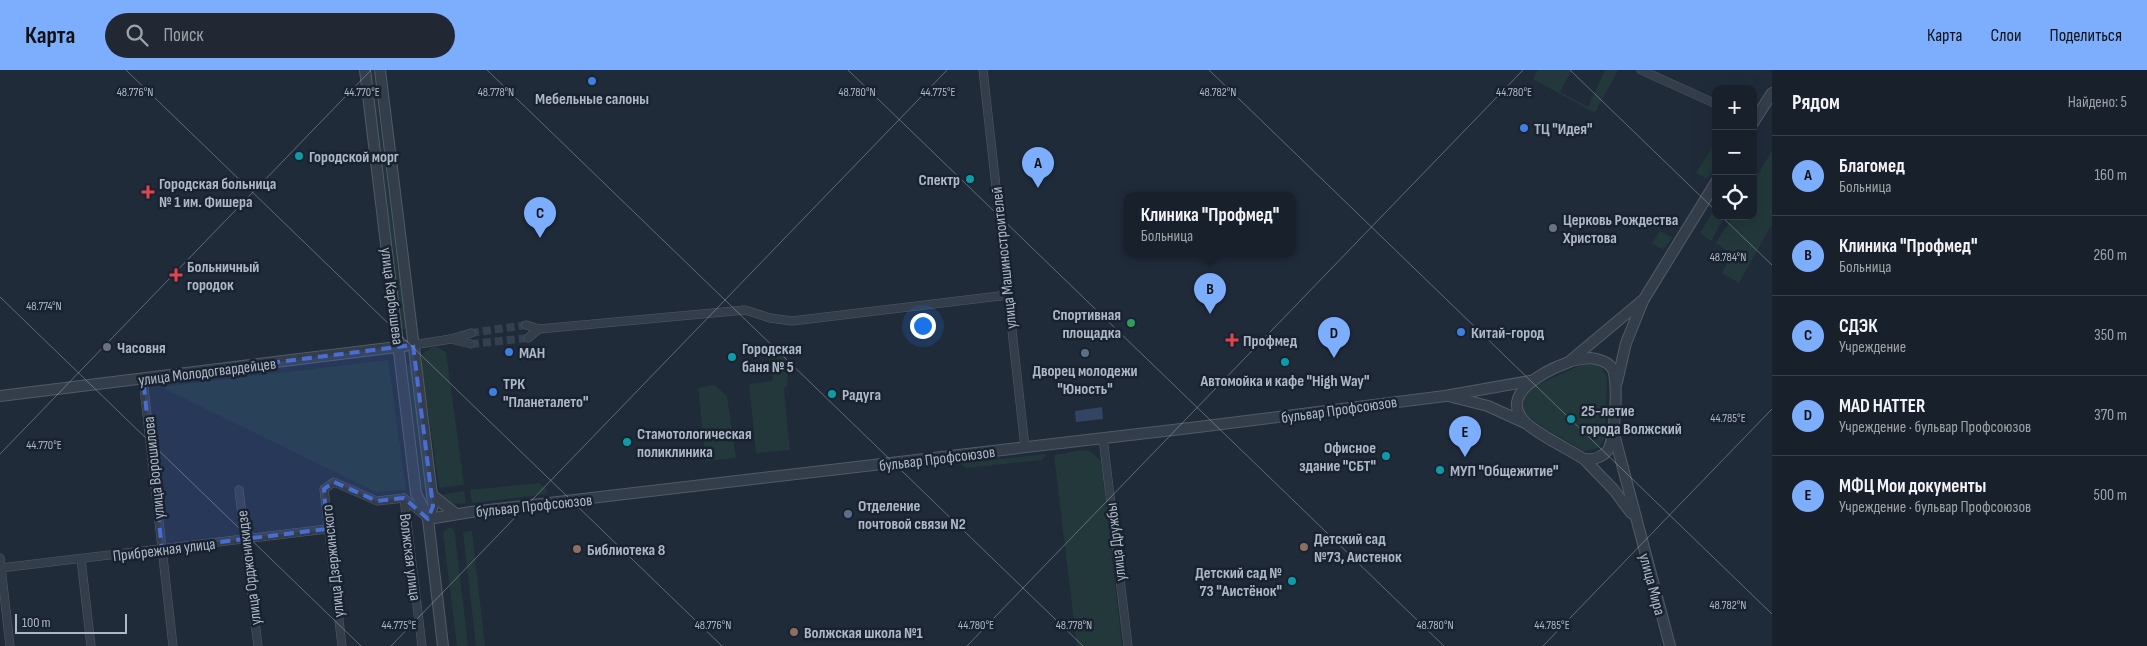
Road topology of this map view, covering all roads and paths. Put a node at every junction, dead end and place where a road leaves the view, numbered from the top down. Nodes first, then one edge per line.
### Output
1 (365, 70) edge
2 (380, 70) edge
3 (983, 70) edge
4 (1641, 70) edge
5 (1772, 93) edge
6 (1712, 102) edge
7 (1757, 117) edge
8 (1712, 188) edge
9 (1008, 295) junction
10 (1644, 299) junction
11 (526, 325) tunnel mouth
12 (539, 329) junction
13 (471, 333) tunnel mouth
14 (528, 338) tunnel mouth
15 (450, 339) junction
16 (471, 344) tunnel mouth
17 (413, 345) junction
18 (399, 347) junction
19 (1570, 361) junction
20 (142, 379) junction
21 (1530, 381) junction
22 (1616, 388) junction
23 (0, 396) edge
24 (1445, 396) junction
25 (1526, 423) junction
26 (1613, 430) junction
27 (1103, 438) junction
28 (1025, 447) junction
29 (1584, 459) junction
30 (239, 490) dead end
31 (432, 495) junction
32 (404, 498) junction
33 (456, 514) junction
34 (428, 519) junction
35 (1636, 521) junction
36 (328, 529) junction
37 (245, 539) junction
38 (162, 549) junction
39 (0, 558) edge
40 (81, 559) junction
41 (1, 568) edge
42 (10, 646) edge
43 (91, 646) edge
44 (174, 646) edge
45 (258, 646) edge
46 (342, 646) edge
47 (422, 646) edge
48 (443, 646) edge
49 (1128, 646) edge
50 (1670, 646) edge

1 - 18 street, улица Карбышева
2 - 17 street, улица Карбышева
3 - 9 street, улица Машиностроителей
4 - 6 street
5 - 7 street
8 - 10 street
9 - 12 street
9 - 28 street, улица Машиностроителей
10 - 19 street
10 - 22 street
11 - 12 street
12 - 14 street
13 - 15 street
15 - 16 street
15 - 17 street
17 - 18 street, улица Молодогвардейцев
17 - 31 street, улица Карбышева
18 - 20 street, улица Молодогвардейцев
18 - 34 street, улица Карбышева
19 - 21 street
19 - 22 street
20 - 23 street, улица Молодогвардейцев
20 - 38 street, улица Ворошилова
21 - 24 street, бульвар Профсоюзов
21 - 25 street
22 - 26 street
24 - 25 street, бульвар Профсоюзов
24 - 27 street, бульвар Профсоюзов
25 - 29 street
26 - 29 street
26 - 35 street, улица Мира
27 - 28 street, бульвар Профсоюзов
27 - 49 street, улица Дружбы
28 - 33 street, бульвар Профсоюзов
29 - 35 street, улица Мира
30 - 37 street, улица Орджоникидзе
31 - 33 street
31 - 34 street, улица Карбышева
32 - 34 street
32 - 36 street, улица Дзержинского
32 - 47 street, Волжская улица
33 - 34 street, бульвар Профсоюзов
34 - 48 street, улица Карбышева
35 - 50 street, улица Мира
36 - 37 street, Прибрежная улица
36 - 46 street, улица Дзержинского
37 - 38 street, Прибрежная улица
37 - 45 street, улица Орджоникидзе
38 - 40 street, Прибрежная улица
38 - 44 street, улица Ворошилова
39 - 41 street
40 - 41 street, Прибрежная улица
40 - 43 street
41 - 42 street

